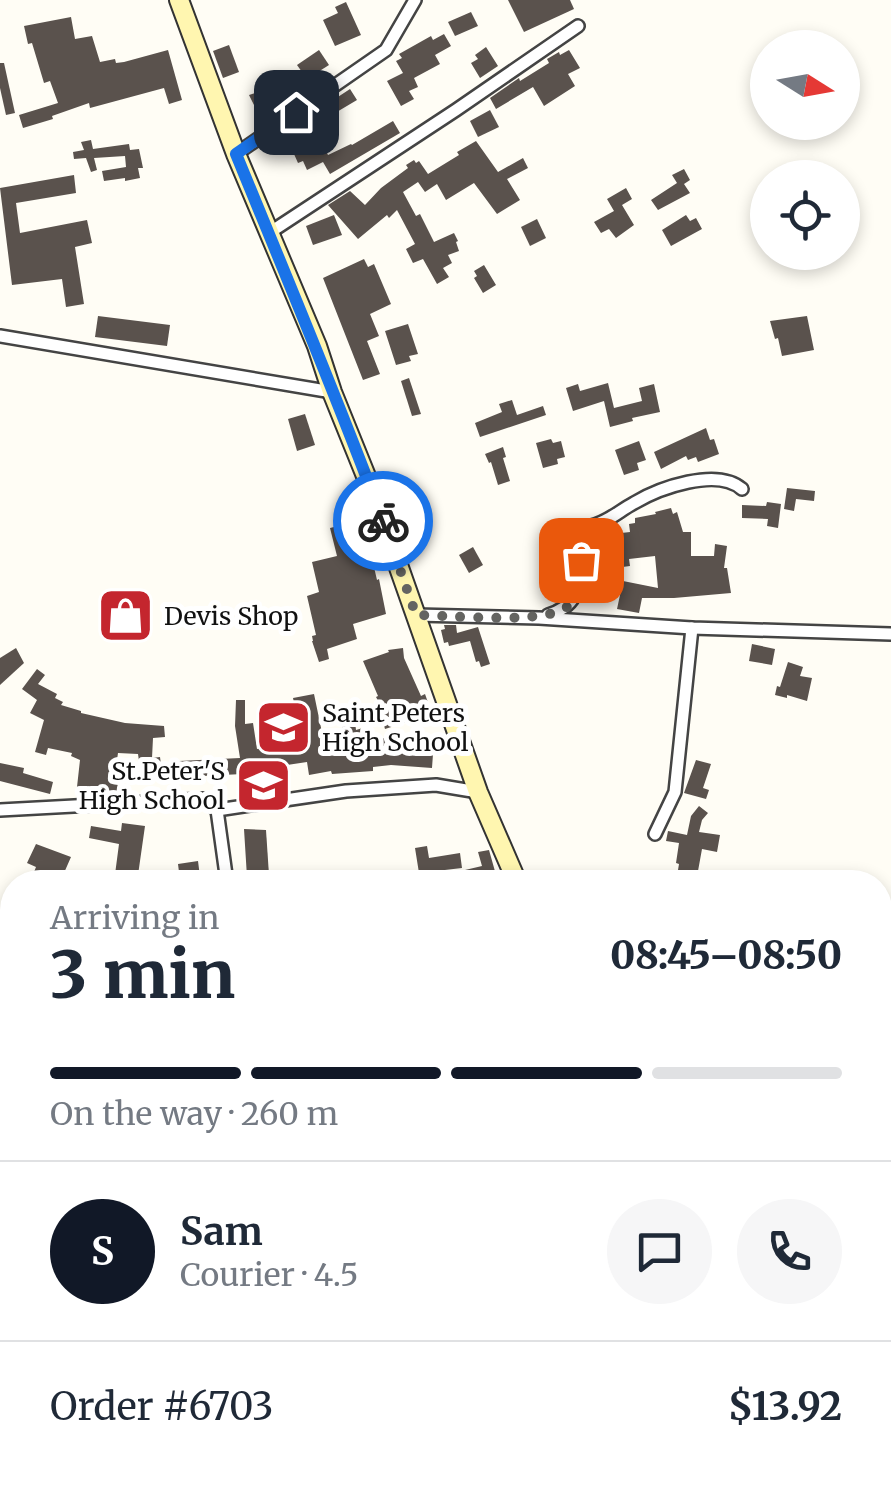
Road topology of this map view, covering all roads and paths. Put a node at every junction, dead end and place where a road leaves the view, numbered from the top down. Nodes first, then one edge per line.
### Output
1 (178, 0) edge
2 (415, 0) edge
3 (578, 26) dead end
4 (236, 154) junction
5 (269, 233) junction
6 (0, 336) edge
7 (332, 392) junction
8 (742, 489) dead end
9 (416, 615) junction
10 (539, 618) junction
11 (692, 628) junction
12 (891, 634) edge
13 (478, 792) junction
14 (0, 810) edge
15 (217, 810) junction
16 (654, 834) dead end
17 (225, 870) edge
18 (512, 870) edge

1 - 4 street
2 - 4 street
3 - 5 street
4 - 5 street
5 - 7 street
6 - 7 street
7 - 9 street
8 - 10 street
9 - 10 street
9 - 13 street
10 - 11 street
11 - 12 street
11 - 16 street
13 - 15 street
13 - 18 street
14 - 15 street
15 - 17 street

